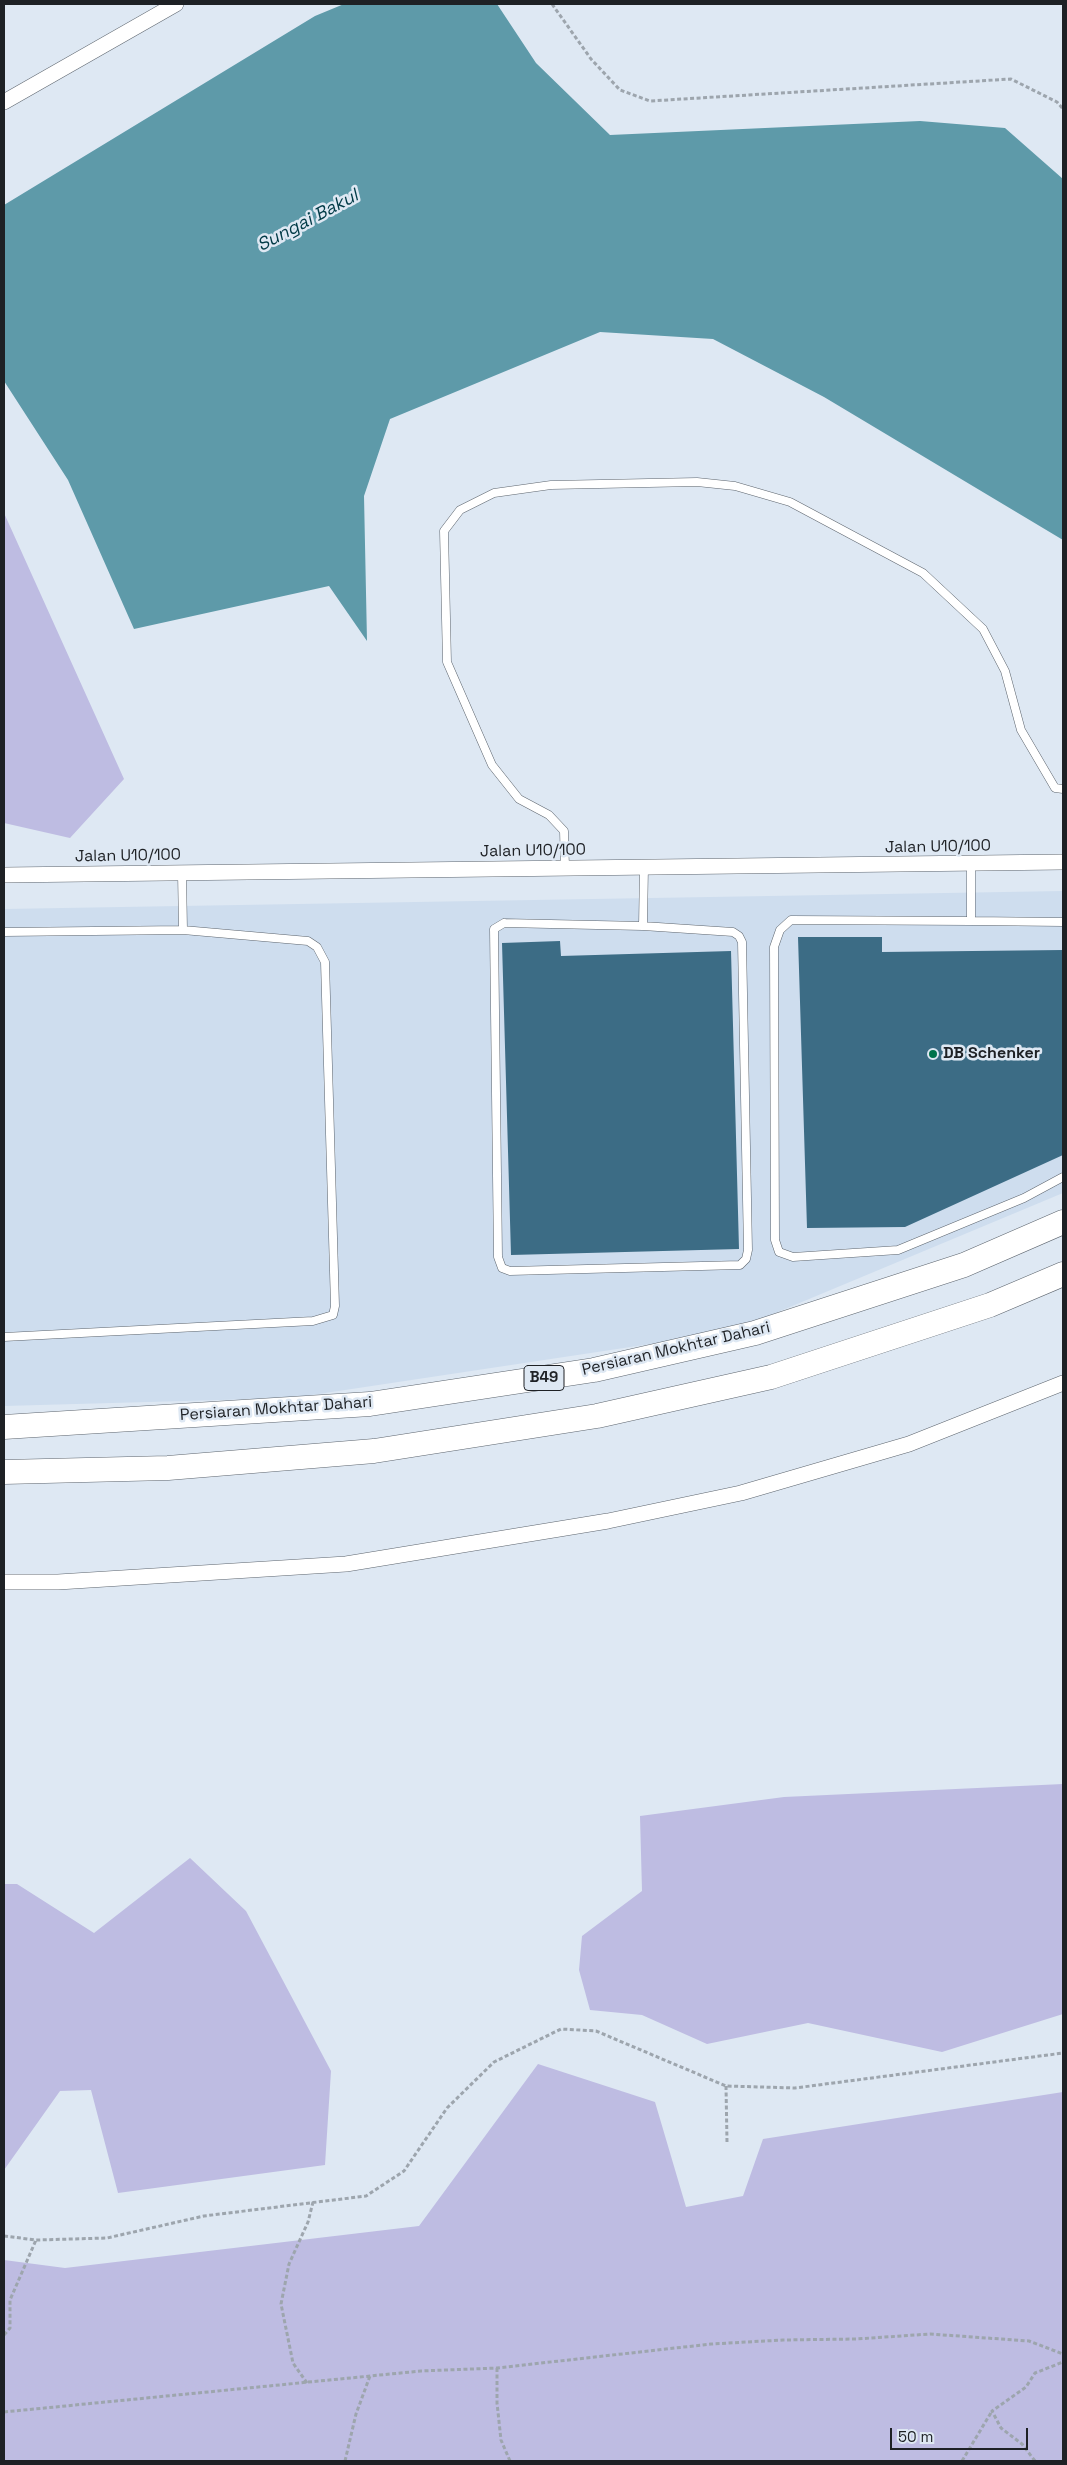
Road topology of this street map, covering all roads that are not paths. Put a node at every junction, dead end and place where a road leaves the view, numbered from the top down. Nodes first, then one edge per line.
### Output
1 (176, 4) edge
2 (4, 102) edge
3 (1063, 789) edge
4 (1063, 862) edge
5 (971, 865) junction
6 (644, 867) junction
7 (565, 868) junction
8 (182, 873) junction
9 (4, 875) edge
10 (971, 921) junction
11 (1063, 922) edge
12 (643, 926) junction
13 (183, 930) junction
14 (4, 932) edge
15 (1063, 1177) edge
16 (1063, 1222) edge
17 (1063, 1274) edge
18 (4, 1337) edge
19 (1063, 1383) edge
20 (4, 1427) edge
21 (4, 1472) edge
22 (4, 1582) edge

1 - 2 street
3 - 7 lane
4 - 5 street, Jalan U10/100
5 - 6 street, Jalan U10/100
5 - 10 lane
6 - 7 street, Jalan U10/100
6 - 12 lane
7 - 8 street, Jalan U10/100
8 - 9 street, Jalan U10/100
8 - 13 lane
10 - 11 lane
10 - 15 lane
12 - 12 lane
13 - 14 lane
13 - 18 lane
16 - 20 main road, Persiaran Mokhtar Dahari / B49
17 - 21 main road
19 - 22 street

